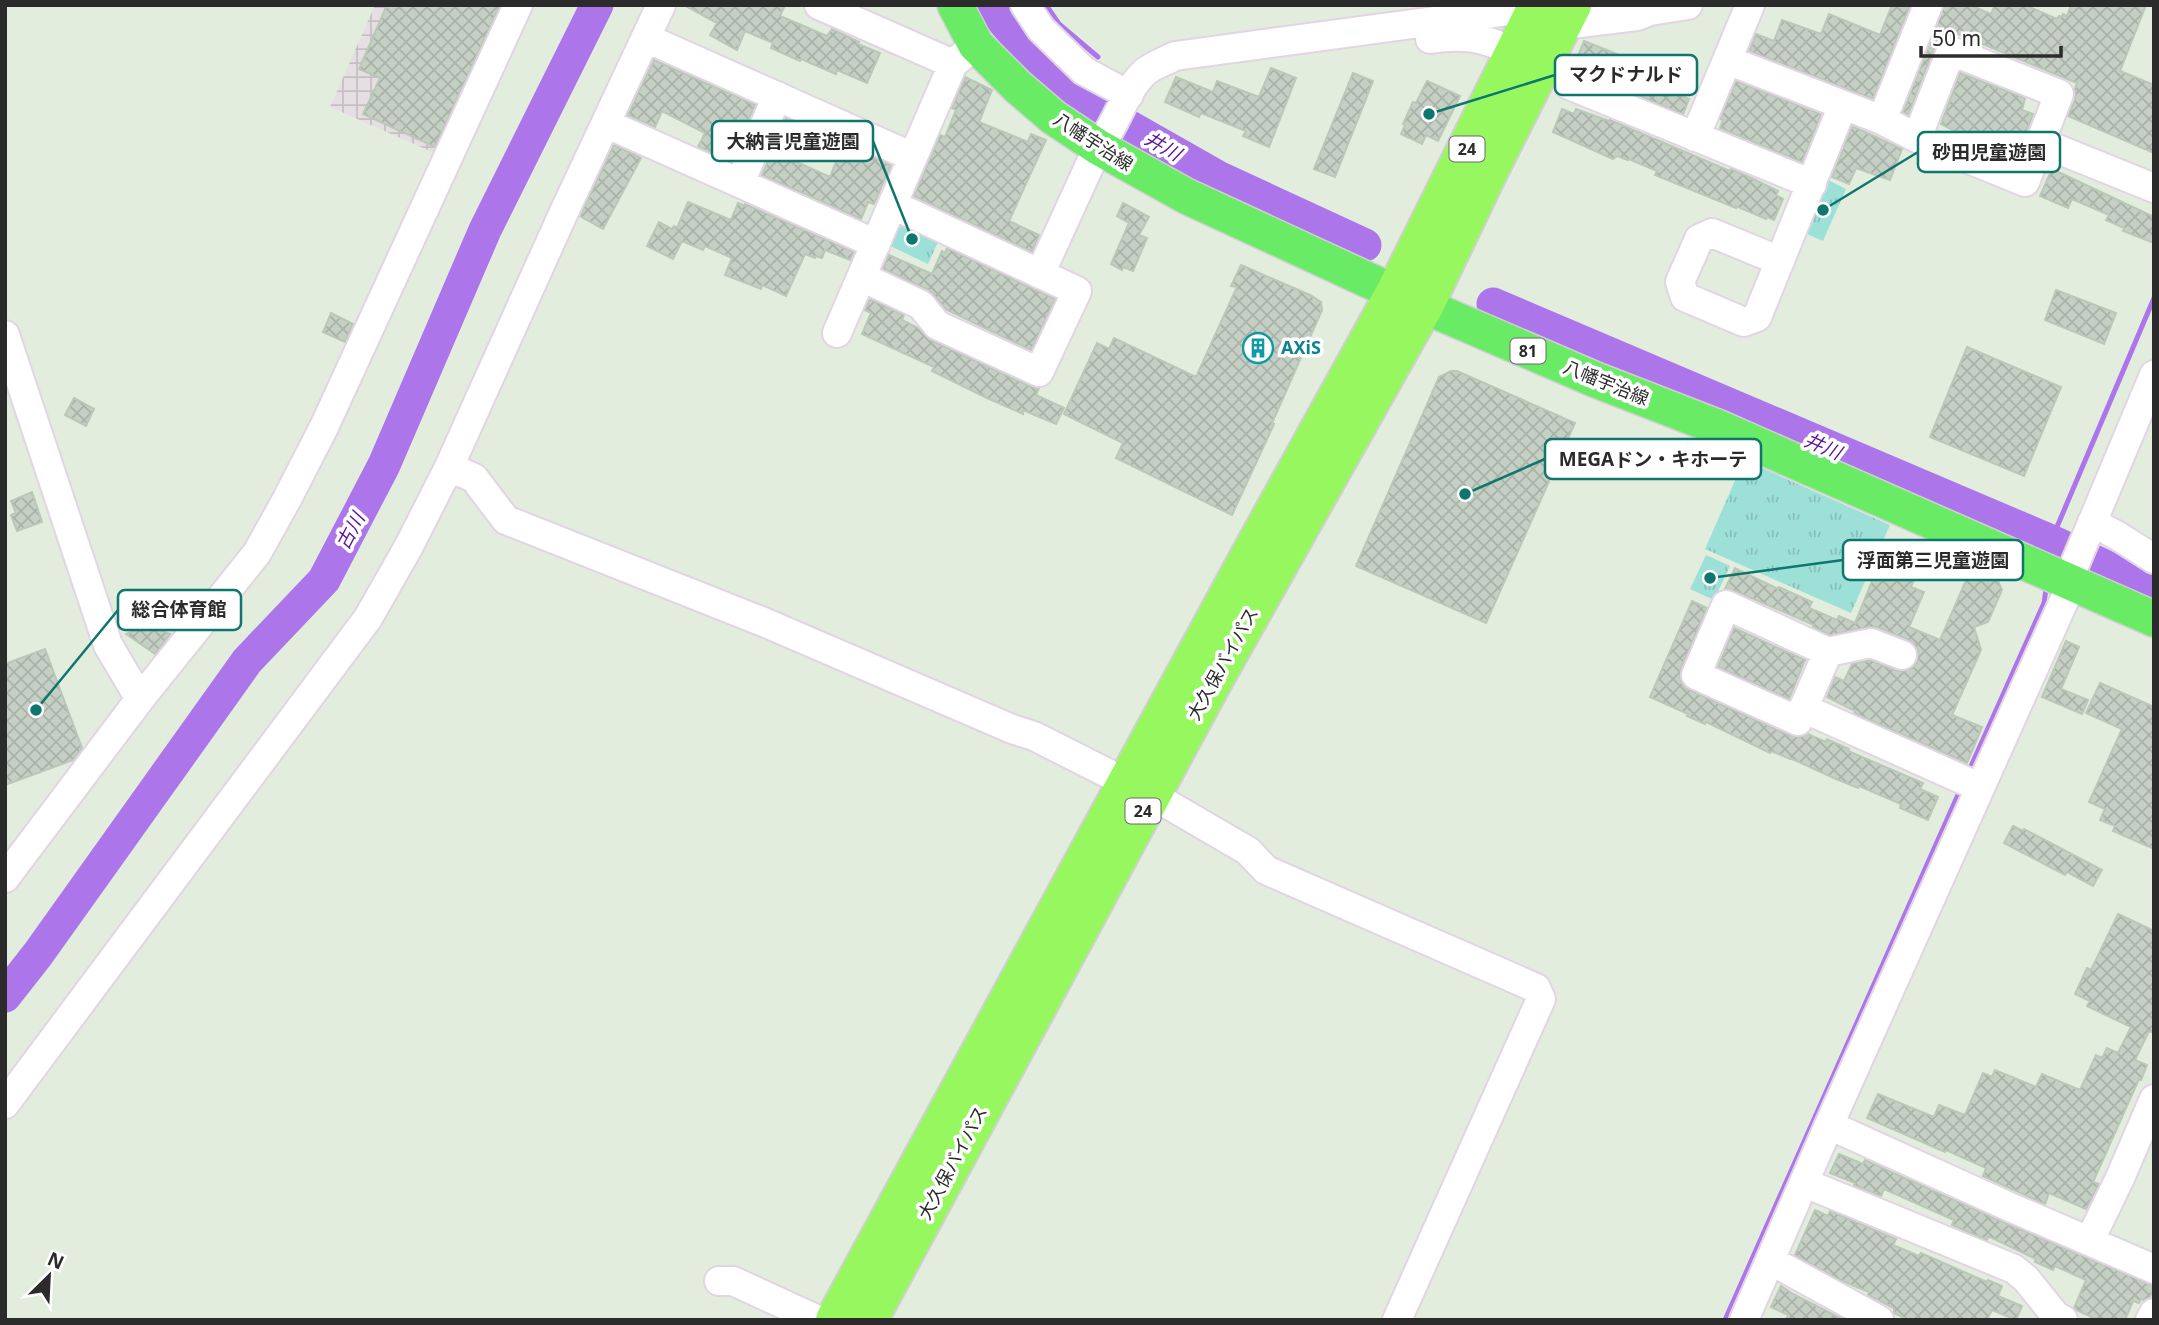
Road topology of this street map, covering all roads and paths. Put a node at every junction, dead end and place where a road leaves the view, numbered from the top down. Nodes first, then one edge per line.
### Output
1 (518, 5) edge
2 (662, 5) edge
3 (819, 5) edge
4 (955, 5) edge
5 (1025, 5) edge
6 (1431, 5) edge
7 (1689, 5) edge
8 (1750, 5) edge
9 (1928, 5) edge
10 (1544, 12) edge
11 (1317, 37) junction
12 (646, 38) junction
13 (1515, 52) junction
14 (965, 55) junction
15 (1727, 60) junction
16 (1569, 85) dead end
17 (1129, 95) junction
18 (777, 96) junction
19 (1843, 105) junction
20 (1882, 120) junction
21 (607, 124) junction
22 (1695, 137) junction
23 (1917, 138) junction
24 (1102, 142) junction
25 (2040, 142) junction
26 (913, 157) junction
27 (740, 183) junction
28 (1812, 184) junction
29 (2154, 188) edge
30 (892, 205) junction
31 (876, 244) junction
32 (1780, 261) dead end
33 (1040, 274) junction
34 (862, 277) junction
35 (1409, 300) junction
36 (837, 333) dead end
37 (5, 335) edge
38 (2154, 375) edge
39 (449, 467) junction
40 (2090, 526) junction
41 (2154, 559) edge
42 (2073, 574) junction
43 (2154, 619) edge
44 (1828, 652) junction
45 (1902, 655) dead end
46 (140, 699) junction
47 (1803, 708) junction
48 (1966, 781) junction
49 (1137, 795) junction
50 (5, 878) edge
51 (2154, 1099) edge
52 (5, 1104) edge
53 (1829, 1125) junction
54 (1805, 1183) junction
55 (2090, 1240) junction
56 (1770, 1260) junction
57 (2154, 1269) edge
58 (2154, 1313) edge
59 (789, 1320) edge
60 (818, 1320) edge
61 (835, 1320) edge
62 (868, 1320) edge
63 (1397, 1320) edge
64 (1744, 1320) edge
65 (1879, 1320) edge
66 (2063, 1320) edge
67 (2150, 1320) edge

1 - 46 street
2 - 12 street
3 - 14 street
4 - 14 main road, 八幡宇治線 / 81
5 - 17 street
6 - 11 street
7 - 10 street
8 - 15 street
9 - 20 street
10 - 11 street
10 - 13 highway, 大久保バイパス / 24
10 - 35 highway, 大久保バイパス / 24
11 - 13 street
11 - 17 street
12 - 18 street
12 - 21 street
13 - 35 highway, 大久保バイパス / 24
14 - 24 main road, 八幡宇治線 / 81
14 - 26 street
15 - 19 street
15 - 22 street
16 - 22 street
17 - 24 street
18 - 26 street
18 - 27 street
19 - 20 street
19 - 28 street
20 - 23 street
21 - 27 street
21 - 39 street
22 - 28 street
23 - 25 street
23 - 25 street
24 - 33 street
24 - 35 main road, 八幡宇治線 / 81
25 - 29 street
26 - 30 street
27 - 31 street
28 - 32 street
30 - 31 street
30 - 33 street
31 - 34 street
33 - 34 street
34 - 36 street
35 - 42 main road, 八幡宇治線 / 81
35 - 49 highway, 大久保バイパス / 24
37 - 46 street
38 - 40 street
39 - 49 street
39 - 52 street
40 - 41 street
40 - 42 street
42 - 43 main road, 八幡宇治線 / 81
42 - 48 street
44 - 45 street
44 - 47 street
44 - 47 street
46 - 50 street
47 - 48 street
48 - 53 street
49 - 61 highway, 大久保バイパス / 24
49 - 62 highway, 大久保バイパス / 24
49 - 63 street
51 - 55 street
53 - 54 street
53 - 55 street
54 - 56 street
54 - 66 street
55 - 57 street
56 - 64 street
56 - 65 street
58 - 67 street
59 - 60 street

